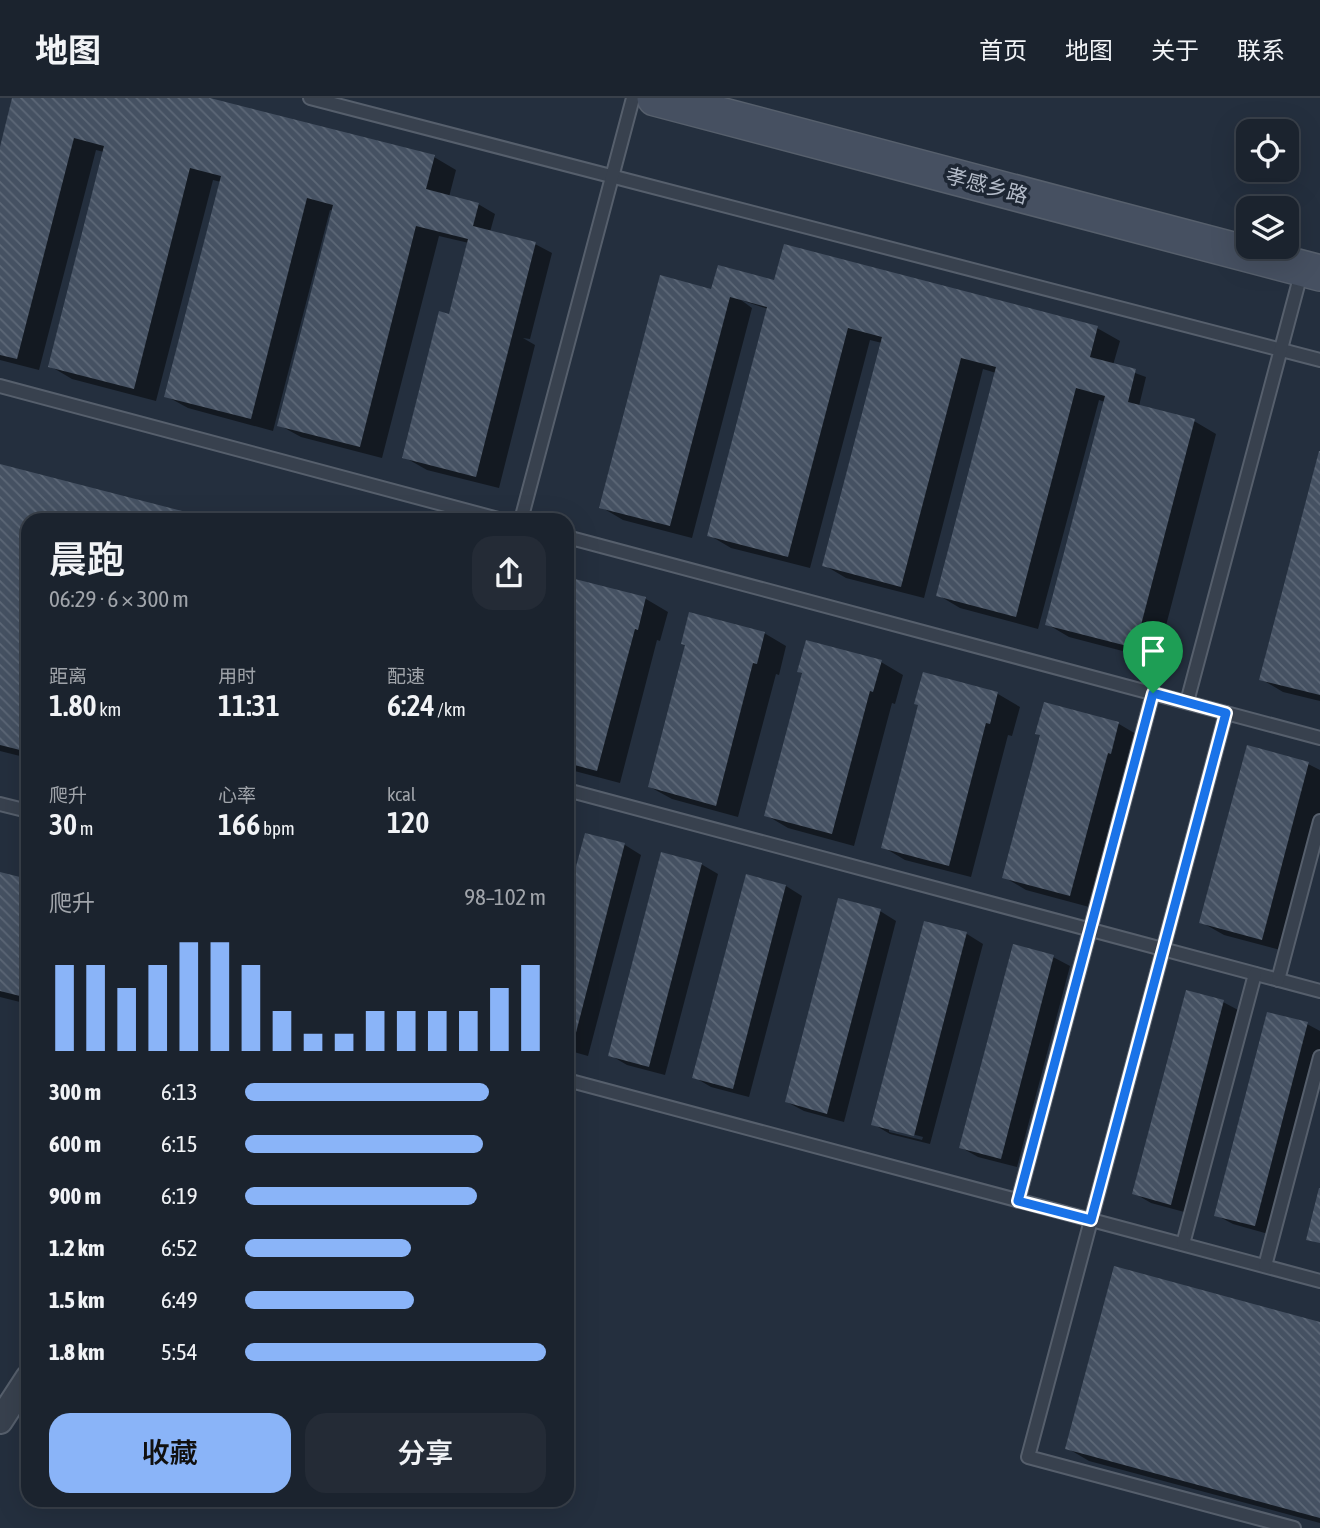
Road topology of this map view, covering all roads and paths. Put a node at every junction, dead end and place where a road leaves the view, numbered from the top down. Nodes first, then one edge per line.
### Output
1 (310, 98) edge
2 (633, 98) edge
3 (654, 98) edge
4 (612, 177) junction
5 (1311, 270) edge
6 (1280, 350) junction
7 (1320, 360) edge
8 (0, 386) edge
9 (476, 513) edge
10 (523, 513) edge
11 (574, 539) edge
12 (1153, 693) junction
13 (1187, 702) junction
14 (1226, 713) junction
15 (1320, 738) edge
16 (574, 792) edge
17 (0, 804) edge
18 (21, 809) edge
19 (1320, 821) edge
20 (1090, 930) junction
21 (1163, 949) junction
22 (1255, 974) junction
23 (1278, 980) junction
24 (1320, 991) edge
25 (1320, 1057) edge
26 (574, 1082) edge
27 (1018, 1201) junction
28 (1091, 1220) junction
29 (1183, 1244) junction
30 (1265, 1266) junction
31 (1320, 1281) edge
32 (21, 1389) edge
33 (0, 1421) edge
34 (1294, 1528) edge

1 - 4 lane
2 - 4 lane
3 - 5 main road, 孝感乡路
4 - 6 lane
4 - 10 lane
5 - 6 lane
6 - 7 lane
6 - 13 lane
8 - 9 lane
11 - 12 lane
12 - 13 lane
12 - 20 lane
13 - 14 lane
14 - 15 lane
14 - 21 lane
16 - 20 lane
17 - 18 lane
19 - 23 lane
20 - 21 lane
20 - 27 lane
21 - 22 lane
21 - 28 lane
22 - 23 lane
22 - 29 lane
23 - 24 lane
25 - 30 lane
26 - 27 lane
27 - 28 lane
28 - 29 lane
28 - 34 lane
29 - 30 lane
30 - 31 lane
32 - 33 street

